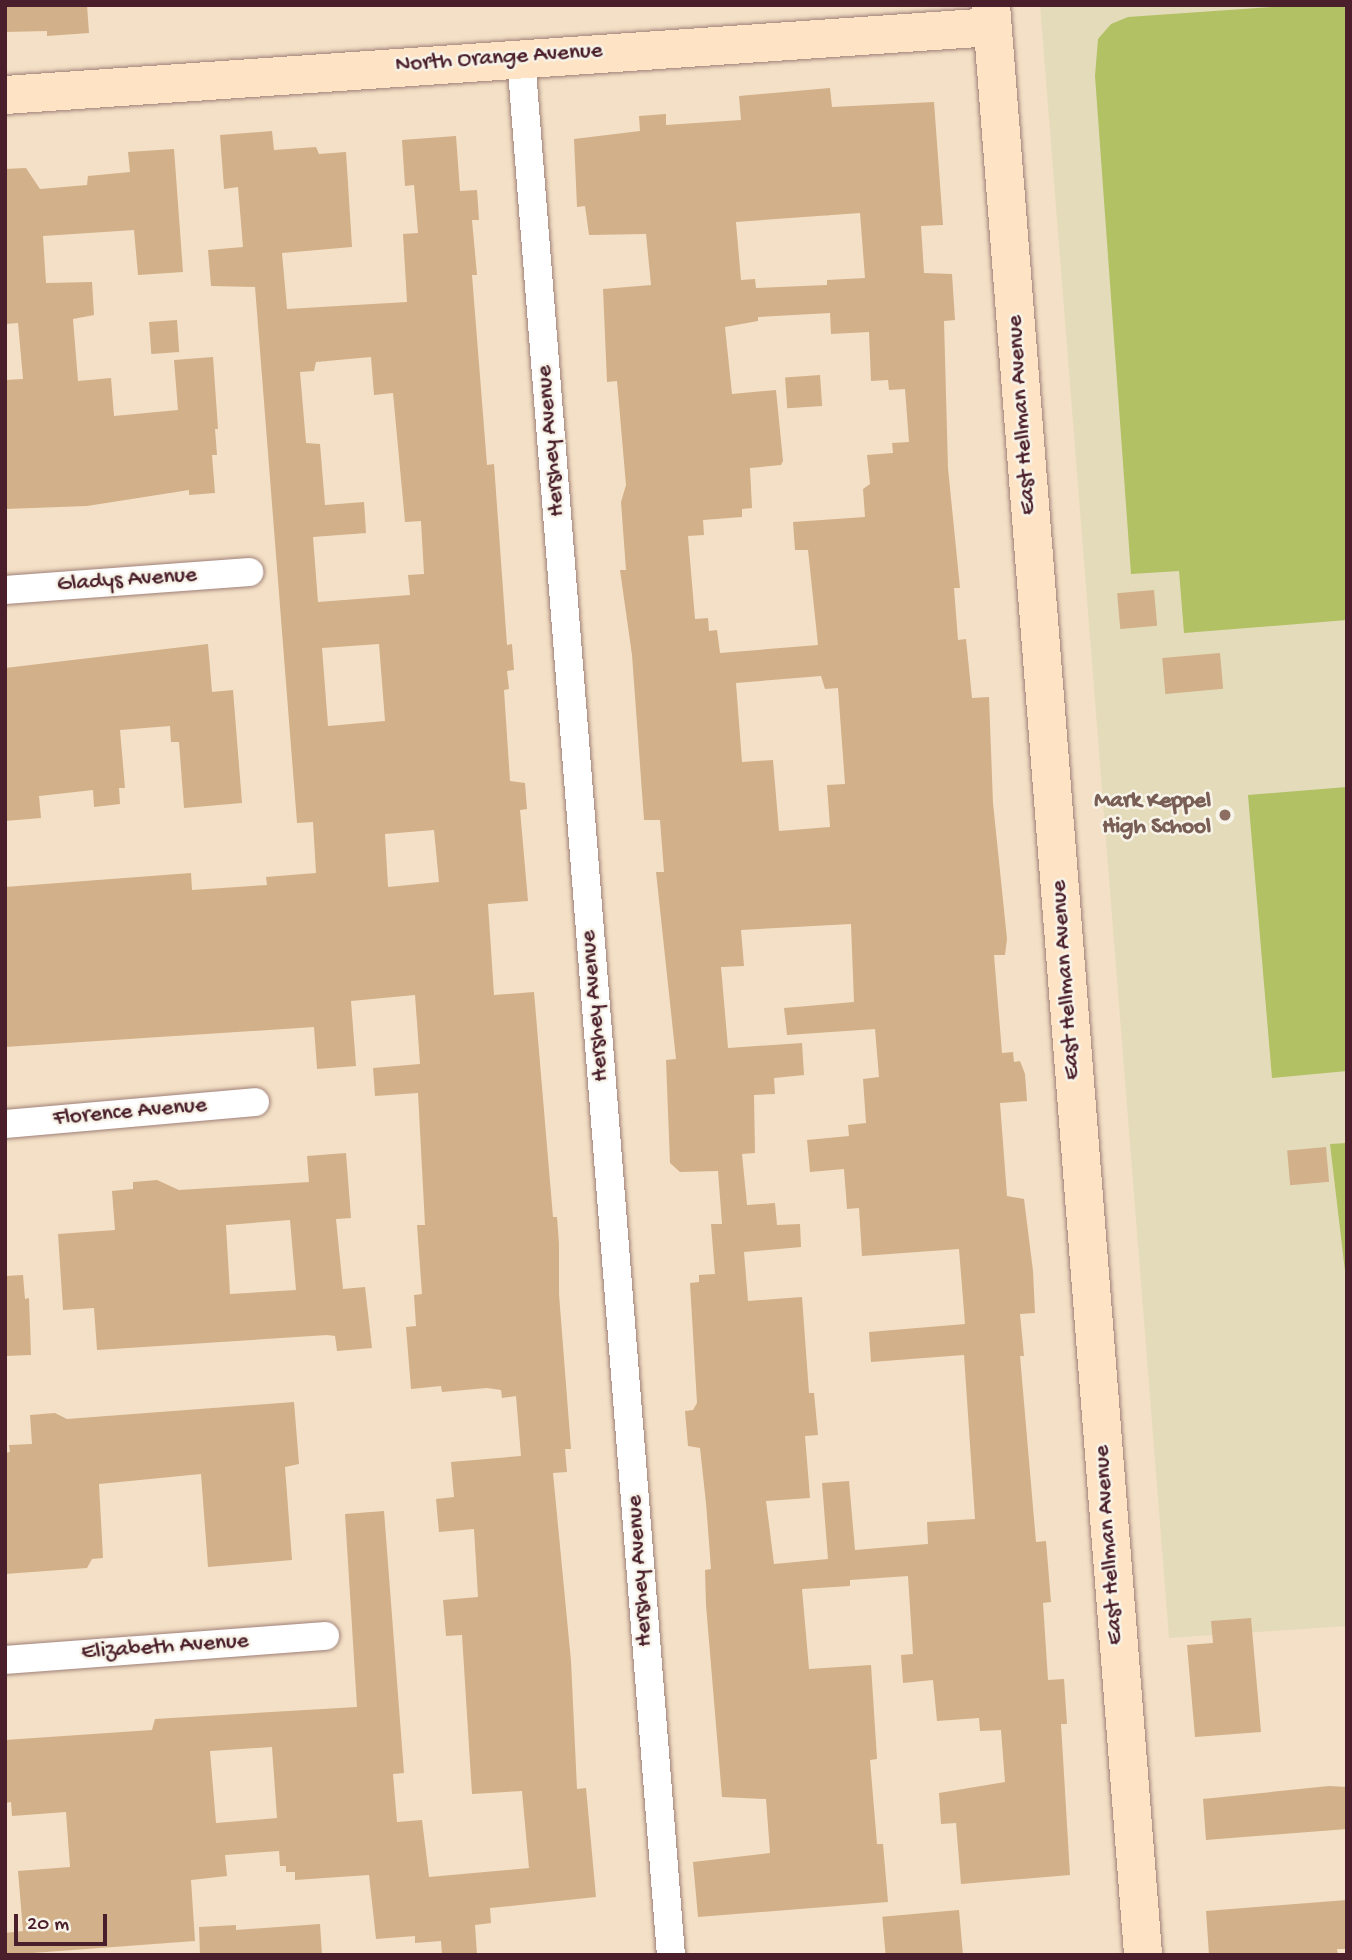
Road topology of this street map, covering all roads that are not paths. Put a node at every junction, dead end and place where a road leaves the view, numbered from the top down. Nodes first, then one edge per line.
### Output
1 (992, 16) edge
2 (521, 58) junction
3 (5, 95) edge
4 (249, 572) dead end
5 (5, 590) edge
6 (255, 1102) dead end
7 (5, 1124) edge
8 (325, 1636) dead end
9 (5, 1660) edge
10 (671, 1955) edge
11 (1143, 1955) edge

1 - 2 street, North Orange Avenue
1 - 11 street, East Hellman Avenue
2 - 3 street, North Orange Avenue
2 - 10 street, Hershey Avenue
4 - 5 street, Gladys Avenue
6 - 7 street, Florence Avenue
8 - 9 street, Elizabeth Avenue

